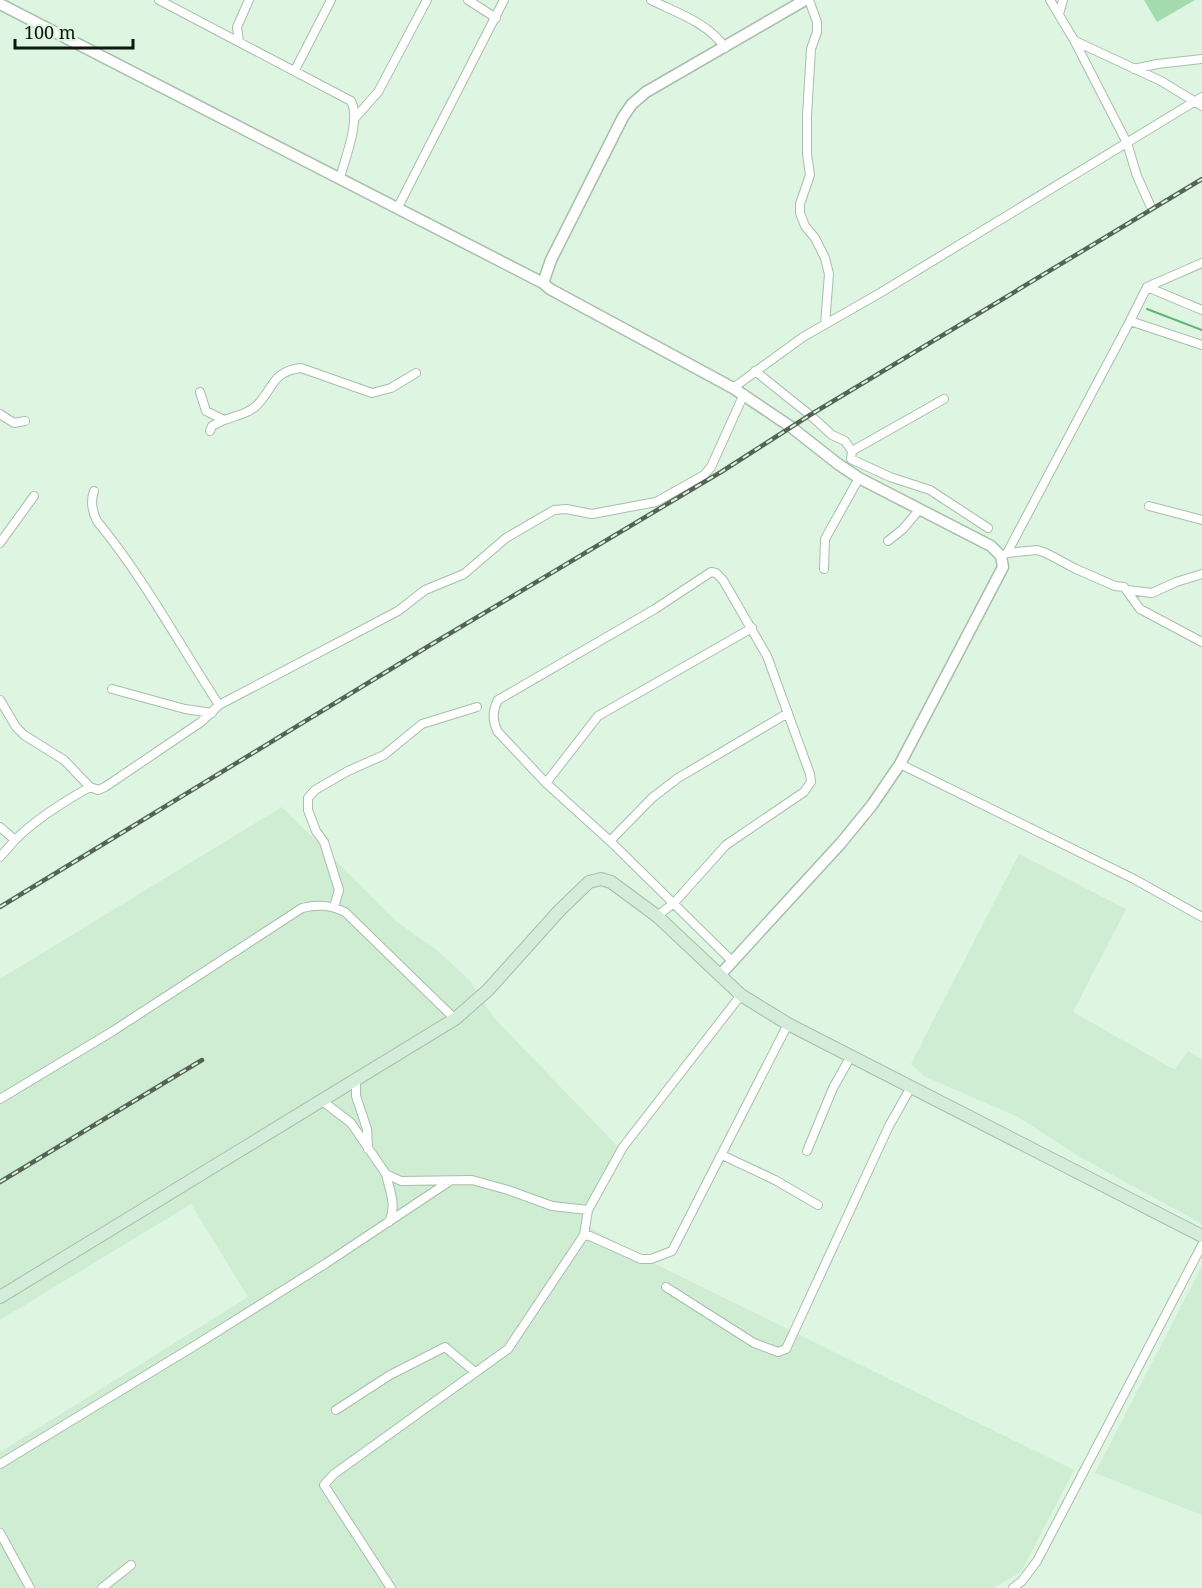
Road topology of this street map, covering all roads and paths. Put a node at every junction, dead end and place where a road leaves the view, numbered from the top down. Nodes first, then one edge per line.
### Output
1 (159, 0) edge
2 (249, 0) edge
3 (331, 0) edge
4 (427, 0) edge
5 (468, 0) edge
6 (504, 0) edge
7 (651, 0) edge
8 (1050, 0) edge
9 (1063, 0) edge
10 (802, 1) edge
11 (0, 4) edge
12 (1059, 14) junction
13 (496, 18) junction
14 (1074, 40) junction
15 (238, 41) junction
16 (725, 48) junction
17 (1202, 59) edge
18 (1134, 69) junction
19 (294, 70) junction
20 (1199, 102) edge
21 (355, 118) junction
22 (1127, 143) junction
23 (340, 178) junction
24 (1150, 205) dead end
25 (398, 207) junction
26 (1202, 263) edge
27 (543, 283) junction
28 (1147, 287) junction
29 (1202, 310) edge
30 (1130, 321) junction
31 (825, 324) junction
32 (1202, 345) edge
33 (755, 371) junction
34 (416, 373) dead end
35 (733, 388) junction
36 (200, 392) dead end
37 (744, 394) junction
38 (944, 399) dead end
39 (0, 414) edge
40 (224, 420) junction
41 (26, 421) dead end
42 (210, 431) dead end
43 (852, 450) junction
44 (859, 478) junction
45 (94, 491) dead end
46 (34, 496) dead end
47 (1149, 506) dead end
48 (919, 510) junction
49 (1202, 520) edge
50 (988, 528) dead end
51 (888, 541) dead end
52 (0, 543) edge
53 (1004, 554) junction
54 (824, 569) dead end
55 (1202, 574) edge
56 (1127, 590) junction
57 (752, 628) junction
58 (1202, 642) edge
59 (112, 689) dead end
60 (0, 700) edge
61 (219, 705) junction
62 (477, 707) dead end
63 (212, 713) junction
64 (788, 713) junction
65 (900, 764) junction
66 (546, 783) junction
67 (90, 787) junction
68 (0, 827) edge
69 (15, 840) junction
70 (610, 841) junction
71 (0, 857) edge
72 (674, 903) junction
73 (334, 907) junction
74 (657, 916) junction
75 (1202, 917) edge
76 (732, 961) junction
77 (720, 975) junction
78 (741, 995) junction
79 (455, 1019) junction
80 (788, 1024) junction
81 (851, 1056) junction
82 (356, 1079) junction
83 (911, 1087) junction
84 (0, 1099) edge
85 (321, 1100) junction
86 (369, 1151) junction
87 (807, 1151) dead end
88 (722, 1155) junction
89 (386, 1174) junction
90 (450, 1180) junction
91 (818, 1205) dead end
92 (588, 1210) junction
93 (389, 1222) junction
94 (584, 1235) junction
95 (1202, 1236) edge
96 (1202, 1245) edge
97 (666, 1287) dead end
98 (0, 1297) edge
99 (475, 1372) junction
100 (336, 1410) dead end
101 (0, 1464) edge
102 (0, 1533) edge
103 (131, 1565) dead end
104 (30, 1588) edge
105 (102, 1588) edge
106 (391, 1588) edge
107 (1013, 1588) edge

1 - 15 street
2 - 15 street
3 - 19 street
4 - 21 street
5 - 13 street
6 - 13 street
7 - 16 street
8 - 12 street
9 - 12 street
10 - 16 street
10 - 31 street
11 - 23 street
12 - 14 street
13 - 25 street
14 - 18 street
14 - 22 street
15 - 19 street
16 - 27 street
17 - 18 street
18 - 20 street
19 - 21 street
20 - 22 street
21 - 23 street
22 - 24 street
22 - 31 street
23 - 25 street
25 - 27 street
26 - 28 street
27 - 35 street
28 - 29 street
28 - 30 street
30 - 32 street
30 - 53 street
31 - 33 street
33 - 35 street
33 - 43 street
34 - 40 street
35 - 37 street
36 - 40 street
37 - 44 street
37 - 61 street
38 - 43 street
39 - 41 street
40 - 42 street
43 - 50 street
44 - 48 street
44 - 54 street
45 - 61 street
46 - 52 street
47 - 49 street
48 - 51 street
48 - 53 street
53 - 56 street
53 - 65 street
55 - 56 street
56 - 58 street
57 - 64 street
57 - 66 street
57 - 66 street
59 - 63 street
60 - 67 street
61 - 63 street
62 - 73 street
63 - 67 street
64 - 70 street
64 - 72 street
65 - 75 street
65 - 76 street
66 - 70 street
67 - 69 street
68 - 69 street
69 - 71 street
70 - 72 street
72 - 74 street
72 - 76 street
73 - 79 street
73 - 84 street
74 - 77 main road
74 - 79 main road
76 - 77 street
77 - 78 main road
78 - 80 main road
78 - 92 street
79 - 82 main road
80 - 81 main road
80 - 88 street
81 - 83 main road
81 - 87 street
82 - 85 main road
82 - 86 street
83 - 95 main road
83 - 97 street
85 - 86 street
85 - 98 main road
86 - 89 street
88 - 91 street
88 - 94 street
89 - 90 street
89 - 93 street
90 - 92 street
90 - 93 street
92 - 94 street
93 - 101 street
94 - 99 street
96 - 107 street
99 - 100 street
99 - 106 street
102 - 104 street
103 - 105 street

